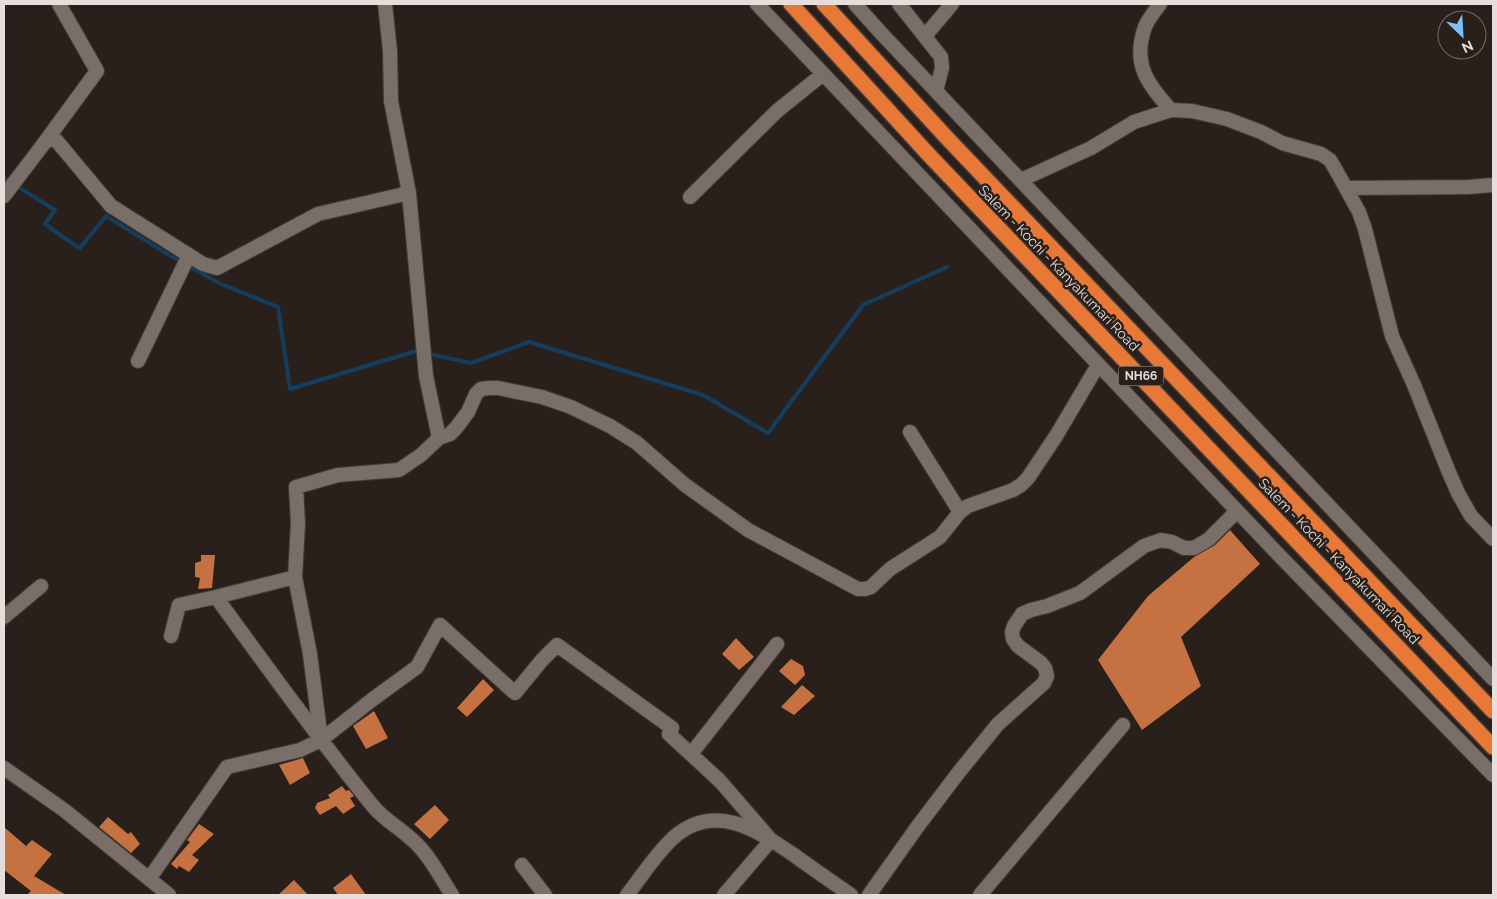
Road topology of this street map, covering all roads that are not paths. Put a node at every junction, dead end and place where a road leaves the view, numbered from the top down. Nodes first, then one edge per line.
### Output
1 (60, 4) edge
2 (385, 4) edge
3 (757, 4) edge
4 (791, 4) edge
5 (824, 4) edge
6 (855, 4) edge
7 (899, 4) edge
8 (952, 4) edge
9 (1160, 4) edge
10 (925, 36) junction
11 (823, 74) junction
12 (936, 91) junction
13 (1171, 110) junction
14 (45, 142) junction
15 (1021, 180) junction
16 (1493, 185) edge
17 (1346, 188) junction
18 (409, 193) junction
19 (4, 196) edge
20 (690, 197) dead end
21 (189, 255) junction
22 (138, 361) dead end
23 (1098, 365) junction
24 (910, 432) dead end
25 (439, 438) junction
26 (1237, 511) junction
27 (960, 512) junction
28 (1493, 539) edge
29 (295, 577) junction
30 (42, 586) dead end
31 (216, 597) junction
32 (4, 617) edge
33 (171, 636) dead end
34 (777, 644) dead end
35 (1493, 679) edge
36 (1493, 711) edge
37 (1123, 724) dead end
38 (321, 740) junction
39 (1493, 746) edge
40 (691, 754) junction
41 (4, 768) edge
42 (1493, 775) edge
43 (771, 840) junction
44 (522, 864) dead end
45 (149, 879) junction
46 (169, 895) edge
47 (452, 895) edge
48 (545, 895) edge
49 (627, 895) edge
50 (724, 895) edge
51 (851, 895) edge
52 (869, 895) edge
53 (980, 895) edge

1 - 14 street
2 - 18 street
3 - 11 street
4 - 39 highway, Salem - Kochi - Kanyakumari Road / NH66
5 - 36 highway, Salem - Kochi - Kanyakumari Road / NH66
6 - 12 street
7 - 10 street
8 - 10 street
9 - 13 street
10 - 12 street
11 - 20 street
11 - 23 street
12 - 15 street
13 - 15 street
13 - 17 street
14 - 19 street
14 - 21 street
15 - 35 street
16 - 17 street
17 - 28 street
18 - 21 street
18 - 25 street
21 - 22 street
23 - 26 street
23 - 27 street
24 - 27 street
25 - 27 street
25 - 29 street
26 - 42 street
26 - 52 street
29 - 31 street
29 - 38 street
30 - 32 street
31 - 33 street
31 - 38 street
34 - 40 street
37 - 53 street
38 - 40 street
38 - 45 street
38 - 47 street
40 - 43 street
41 - 45 street
43 - 49 street
43 - 50 street
43 - 51 street
44 - 48 street
45 - 46 street

